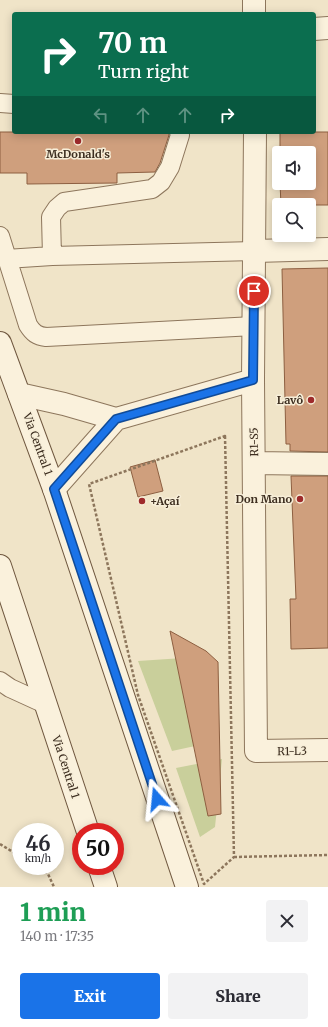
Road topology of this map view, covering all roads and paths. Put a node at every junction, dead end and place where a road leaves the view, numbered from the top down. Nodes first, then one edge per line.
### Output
1 (254, 0) edge
2 (254, 12) edge
3 (328, 28) edge
4 (316, 29) edge
5 (0, 103) edge
6 (12, 104) edge
7 (180, 134) edge
8 (255, 134) edge
9 (0, 236) edge
10 (328, 250) edge
11 (255, 251) junction
12 (52, 256) junction
13 (6, 259) junction
14 (254, 326) junction
15 (0, 343) edge
16 (253, 380) junction
17 (19, 394) junction
18 (116, 419) junction
19 (254, 463) junction
20 (328, 464) edge
21 (54, 489) junction
22 (0, 566) edge
23 (0, 681) edge
24 (45, 704) junction
25 (328, 750) edge
26 (256, 751) joint
27 (85, 823) edge
28 (0, 844) edge
29 (12, 851) edge
30 (328, 855) edge
31 (234, 857) junction
32 (48, 875) edge
33 (102, 875) edge
34 (54, 887) edge
35 (106, 887) edge
36 (187, 887) edge

1 - 2 street
3 - 4 street
5 - 6 lane
7 - 12 lane
8 - 11 street, R1-S5
9 - 13 lane
10 - 11 street
11 - 12 lane
11 - 14 street, R1-S5
12 - 13 lane
13 - 14 lane
14 - 16 street, R1-S5
15 - 17 street, Via Central 1
16 - 18 street
16 - 19 street, R1-S5
17 - 18 street
17 - 21 street, Via Central 1
18 - 21 street
19 - 20 street
19 - 26 street, R1-S5
21 - 36 street, Via Central 1
22 - 24 street, Via Central 1
23 - 24 lane
24 - 27 street, Via Central 1
25 - 26 street, R1-L3
28 - 29 path
30 - 31 path
31 - 31 path
32 - 34 path
33 - 35 street

